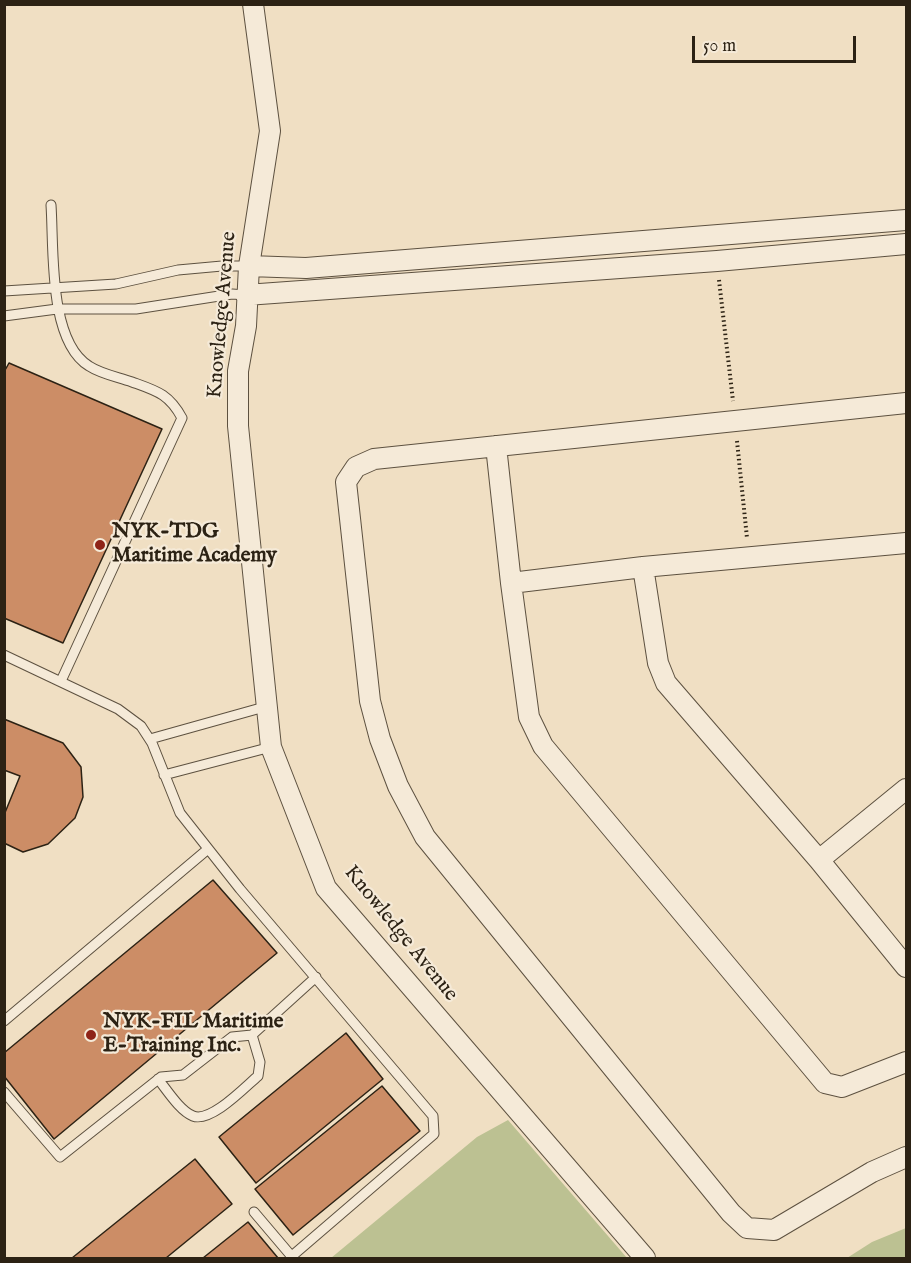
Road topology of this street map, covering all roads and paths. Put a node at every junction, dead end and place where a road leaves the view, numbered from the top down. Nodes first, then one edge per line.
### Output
1 (253, 4) edge
2 (51, 205) dead end
3 (906, 220) edge
4 (906, 244) edge
5 (717, 261) junction
6 (249, 267) junction
7 (57, 289) junction
8 (4, 291) edge
9 (246, 295) junction
10 (57, 309) junction
11 (4, 316) edge
12 (906, 403) edge
13 (735, 420) junction
14 (496, 446) junction
15 (906, 543) edge
16 (749, 557) junction
17 (643, 567) junction
18 (511, 583) junction
19 (4, 655) edge
20 (61, 681) junction
21 (268, 706) junction
22 (150, 739) junction
23 (271, 747) junction
24 (164, 775) junction
25 (906, 789) edge
26 (208, 849) junction
27 (819, 860) junction
28 (906, 967) edge
29 (316, 977) junction
30 (4, 1021) edge
31 (252, 1035) junction
32 (906, 1062) edge
33 (158, 1079) junction
34 (4, 1092) edge
35 (906, 1157) edge
36 (254, 1212) dead end
37 (293, 1257) edge
38 (645, 1258) edge

1 - 6 street, Knowledge Avenue
2 - 7 lane
3 - 6 street
4 - 5 street
5 - 9 street
5 - 13 path
6 - 7 lane
6 - 9 street, Knowledge Avenue
7 - 8 lane
7 - 10 lane
9 - 10 lane
9 - 21 street, Knowledge Avenue
10 - 11 lane
10 - 20 lane
12 - 13 street
13 - 14 street
13 - 16 path
14 - 18 street
14 - 35 street
15 - 16 street
16 - 17 street
17 - 18 street
17 - 27 street
18 - 32 street
19 - 20 lane
20 - 22 lane
21 - 22 lane
21 - 23 street, Knowledge Avenue
22 - 24 lane
23 - 24 lane
23 - 38 street, Knowledge Avenue
24 - 26 lane
25 - 27 street
26 - 29 lane
26 - 30 lane
27 - 28 street
29 - 31 lane
29 - 37 lane
31 - 33 lane
31 - 33 lane
33 - 34 lane
36 - 37 lane

